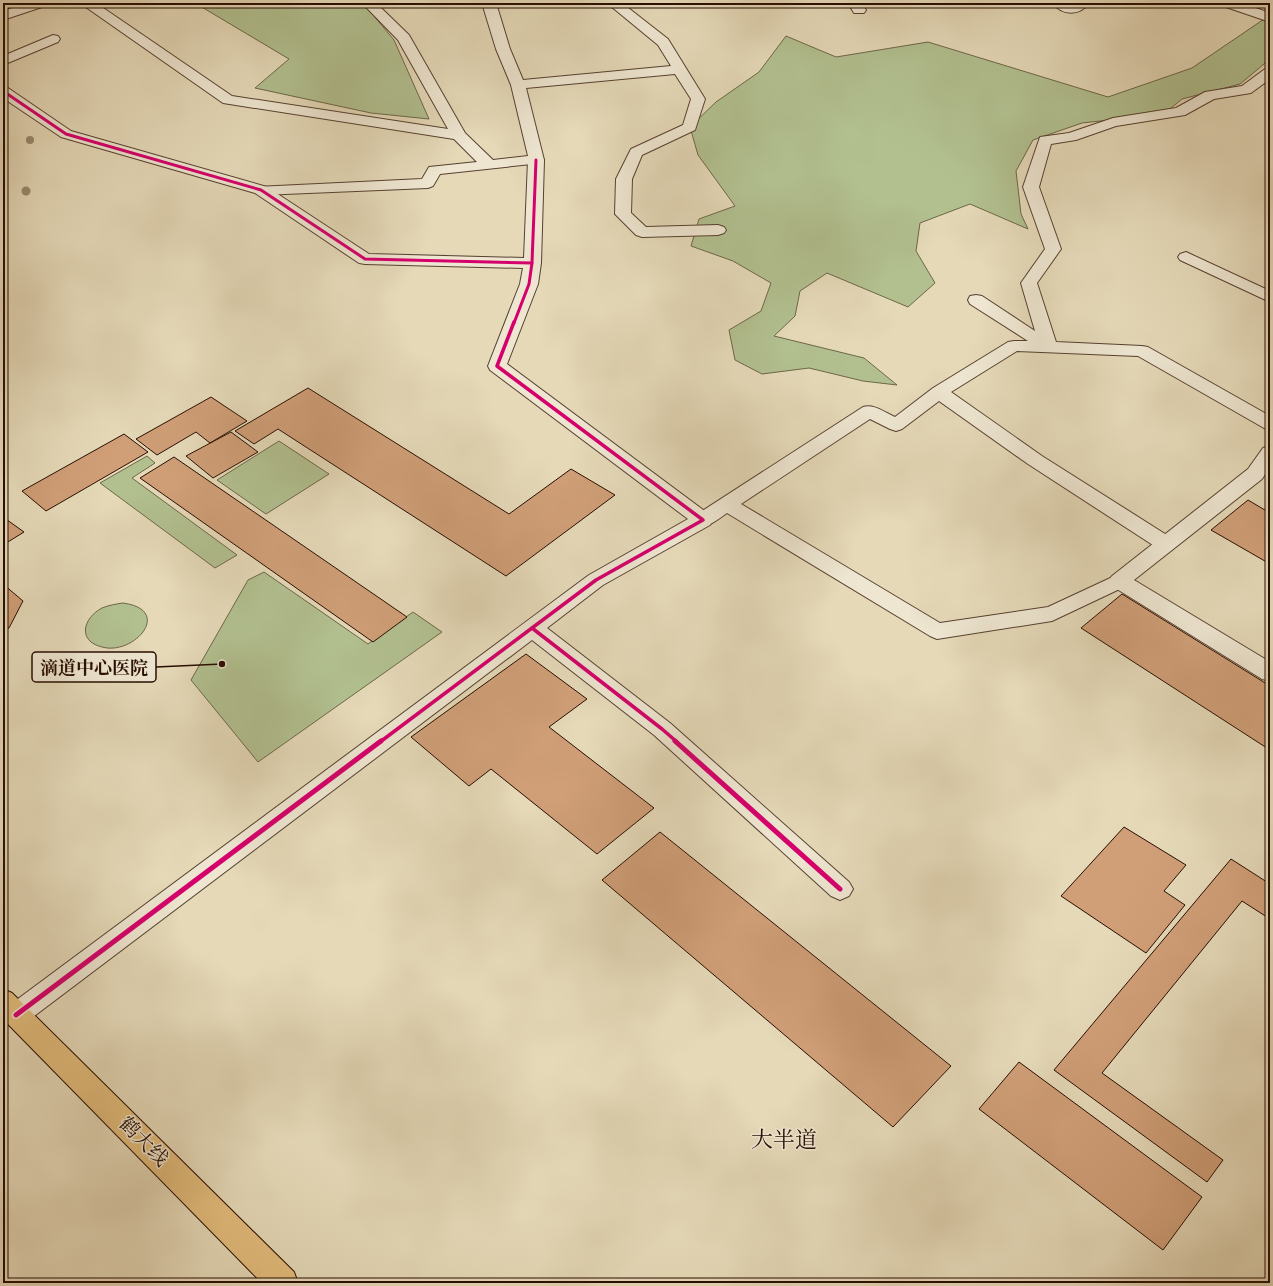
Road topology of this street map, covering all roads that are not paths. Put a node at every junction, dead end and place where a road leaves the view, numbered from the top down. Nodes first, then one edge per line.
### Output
1 (40, 3) edge
2 (87, 3) edge
3 (369, 3) edge
4 (489, 3) edge
5 (614, 3) edge
6 (1060, 3) edge
7 (1082, 3) edge
8 (1228, 3) edge
9 (3, 16) edge
10 (1270, 18) edge
11 (53, 39) dead end
12 (3, 61) edge
13 (680, 69) junction
14 (1270, 72) edge
15 (518, 85) junction
16 (3, 91) edge
17 (459, 135) junction
18 (536, 160) junction
19 (489, 165) junction
20 (261, 190) junction
21 (718, 230) dead end
22 (1186, 257) dead end
23 (532, 263) junction
24 (1270, 297) edge
25 (976, 300) dead end
26 (1049, 347) junction
27 (939, 392) junction
28 (1270, 424) edge
29 (1270, 452) edge
30 (727, 504) junction
31 (703, 520) junction
32 (1166, 544) junction
33 (1119, 581) junction
34 (532, 628) junction
35 (1270, 673) edge
36 (840, 889) dead end
37 (10, 1008) edge
38 (283, 1283) edge

1 - 9 street
2 - 17 lane
3 - 17 lane
4 - 15 lane
5 - 13 lane
6 - 7 street
8 - 10 street
11 - 12 lane
13 - 15 lane
13 - 21 lane
14 - 26 lane
15 - 18 lane
16 - 20 street
17 - 19 lane
18 - 19 lane
18 - 23 street
19 - 20 lane
20 - 23 street
22 - 24 lane
23 - 31 street
25 - 26 lane
26 - 27 lane
26 - 28 lane
27 - 30 lane
27 - 32 lane
29 - 32 street
30 - 31 lane
30 - 33 lane
31 - 34 street
32 - 33 street
33 - 35 street
34 - 36 street
34 - 37 street
37 - 38 highway, 鹤大线

